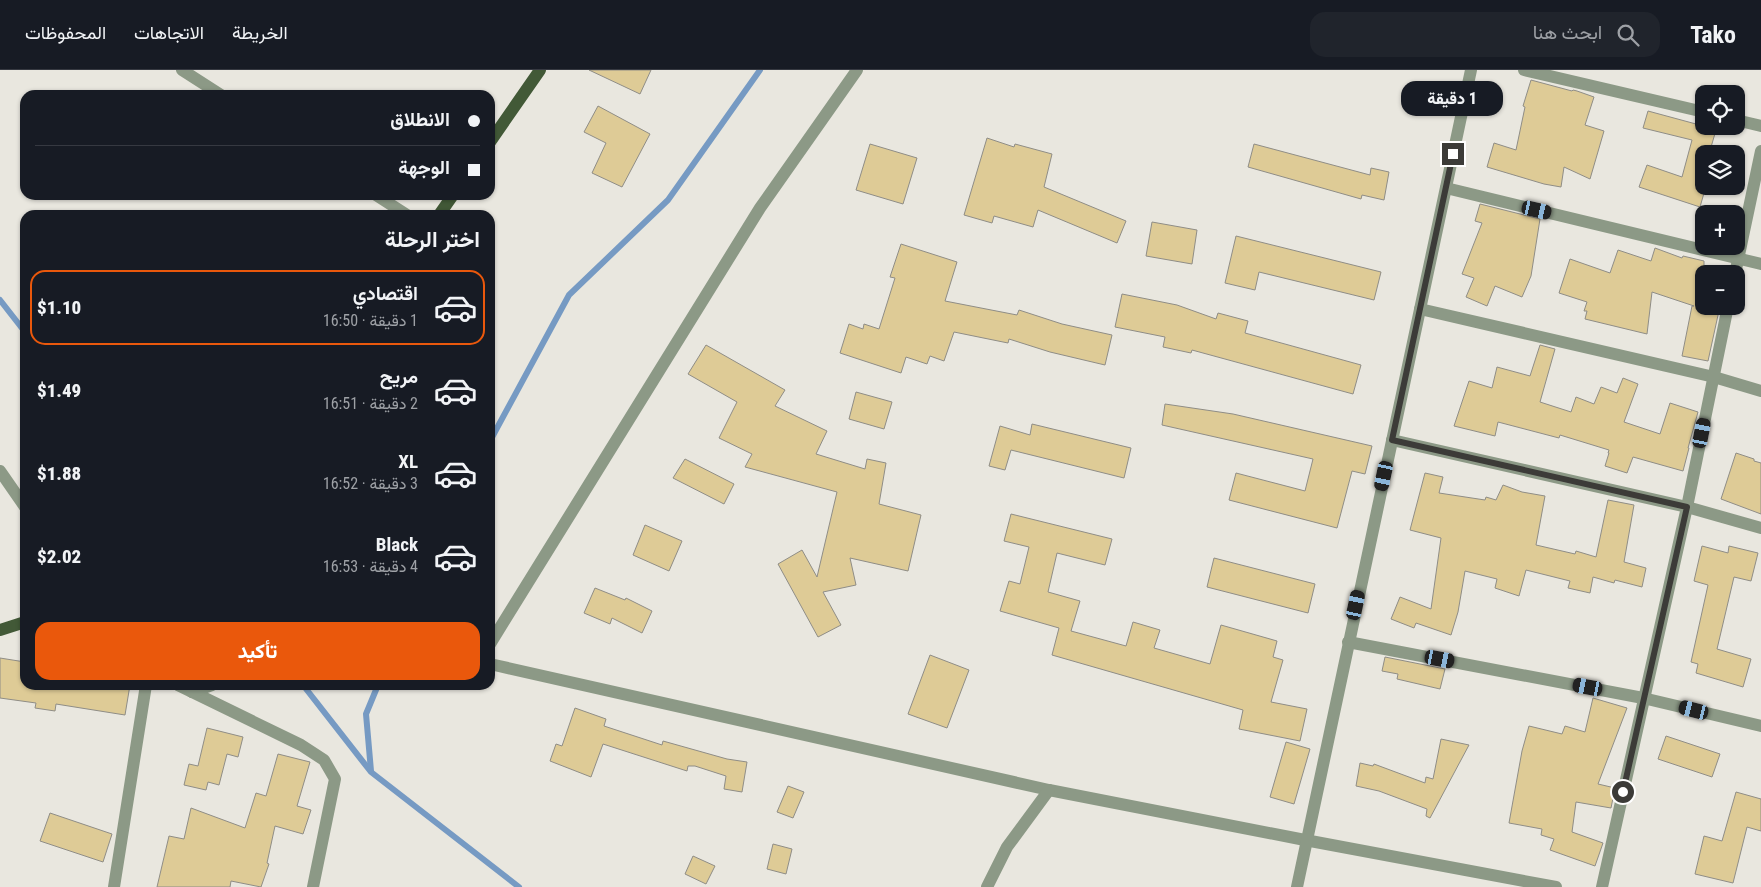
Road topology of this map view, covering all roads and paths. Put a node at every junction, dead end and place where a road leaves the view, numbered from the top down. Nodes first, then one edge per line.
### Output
1 (182, 70) edge
2 (540, 70) edge
3 (857, 70) edge
4 (1471, 70) edge
5 (1524, 70) edge
6 (213, 90) edge
7 (1695, 110) edge
8 (1745, 122) edge
9 (1761, 126) edge
10 (495, 135) edge
11 (1761, 151) edge
12 (1446, 188) junction
13 (384, 200) edge
14 (399, 210) edge
15 (1738, 258) junction
16 (1761, 264) edge
17 (1737, 265) edge
18 (1420, 309) junction
19 (1726, 315) edge
20 (1714, 377) junction
21 (1761, 391) edge
22 (1392, 440) junction
23 (0, 471) edge
24 (20, 501) edge
25 (1687, 507) junction
26 (1761, 528) edge
27 (20, 624) edge
28 (0, 630) edge
29 (495, 636) edge
30 (1348, 642) junction
31 (495, 665) edge
32 (145, 690) edge
33 (188, 690) edge
34 (198, 690) edge
35 (192, 692) junction
36 (1643, 698) junction
37 (1761, 726) edge
38 (1049, 790) junction
39 (1306, 840) junction
40 (114, 887) edge
41 (313, 887) edge
42 (987, 887) edge
43 (1297, 887) edge
44 (1556, 887) edge
45 (1602, 887) edge

1 - 6 street
2 - 10 main road
3 - 29 street
4 - 12 street
5 - 7 street
8 - 9 street
11 - 15 street
12 - 15 street
12 - 18 street
13 - 14 street
15 - 16 street
15 - 17 street
18 - 20 street
18 - 22 street
19 - 20 street
20 - 21 street
20 - 25 street
22 - 25 street
22 - 30 street
23 - 24 street
25 - 26 street
25 - 36 street
27 - 28 main road
30 - 36 street
30 - 39 street
31 - 38 street
32 - 40 street
33 - 35 street
34 - 35 street
35 - 41 street
36 - 37 street
36 - 45 street
38 - 39 street
38 - 42 street
39 - 43 street
39 - 44 street

